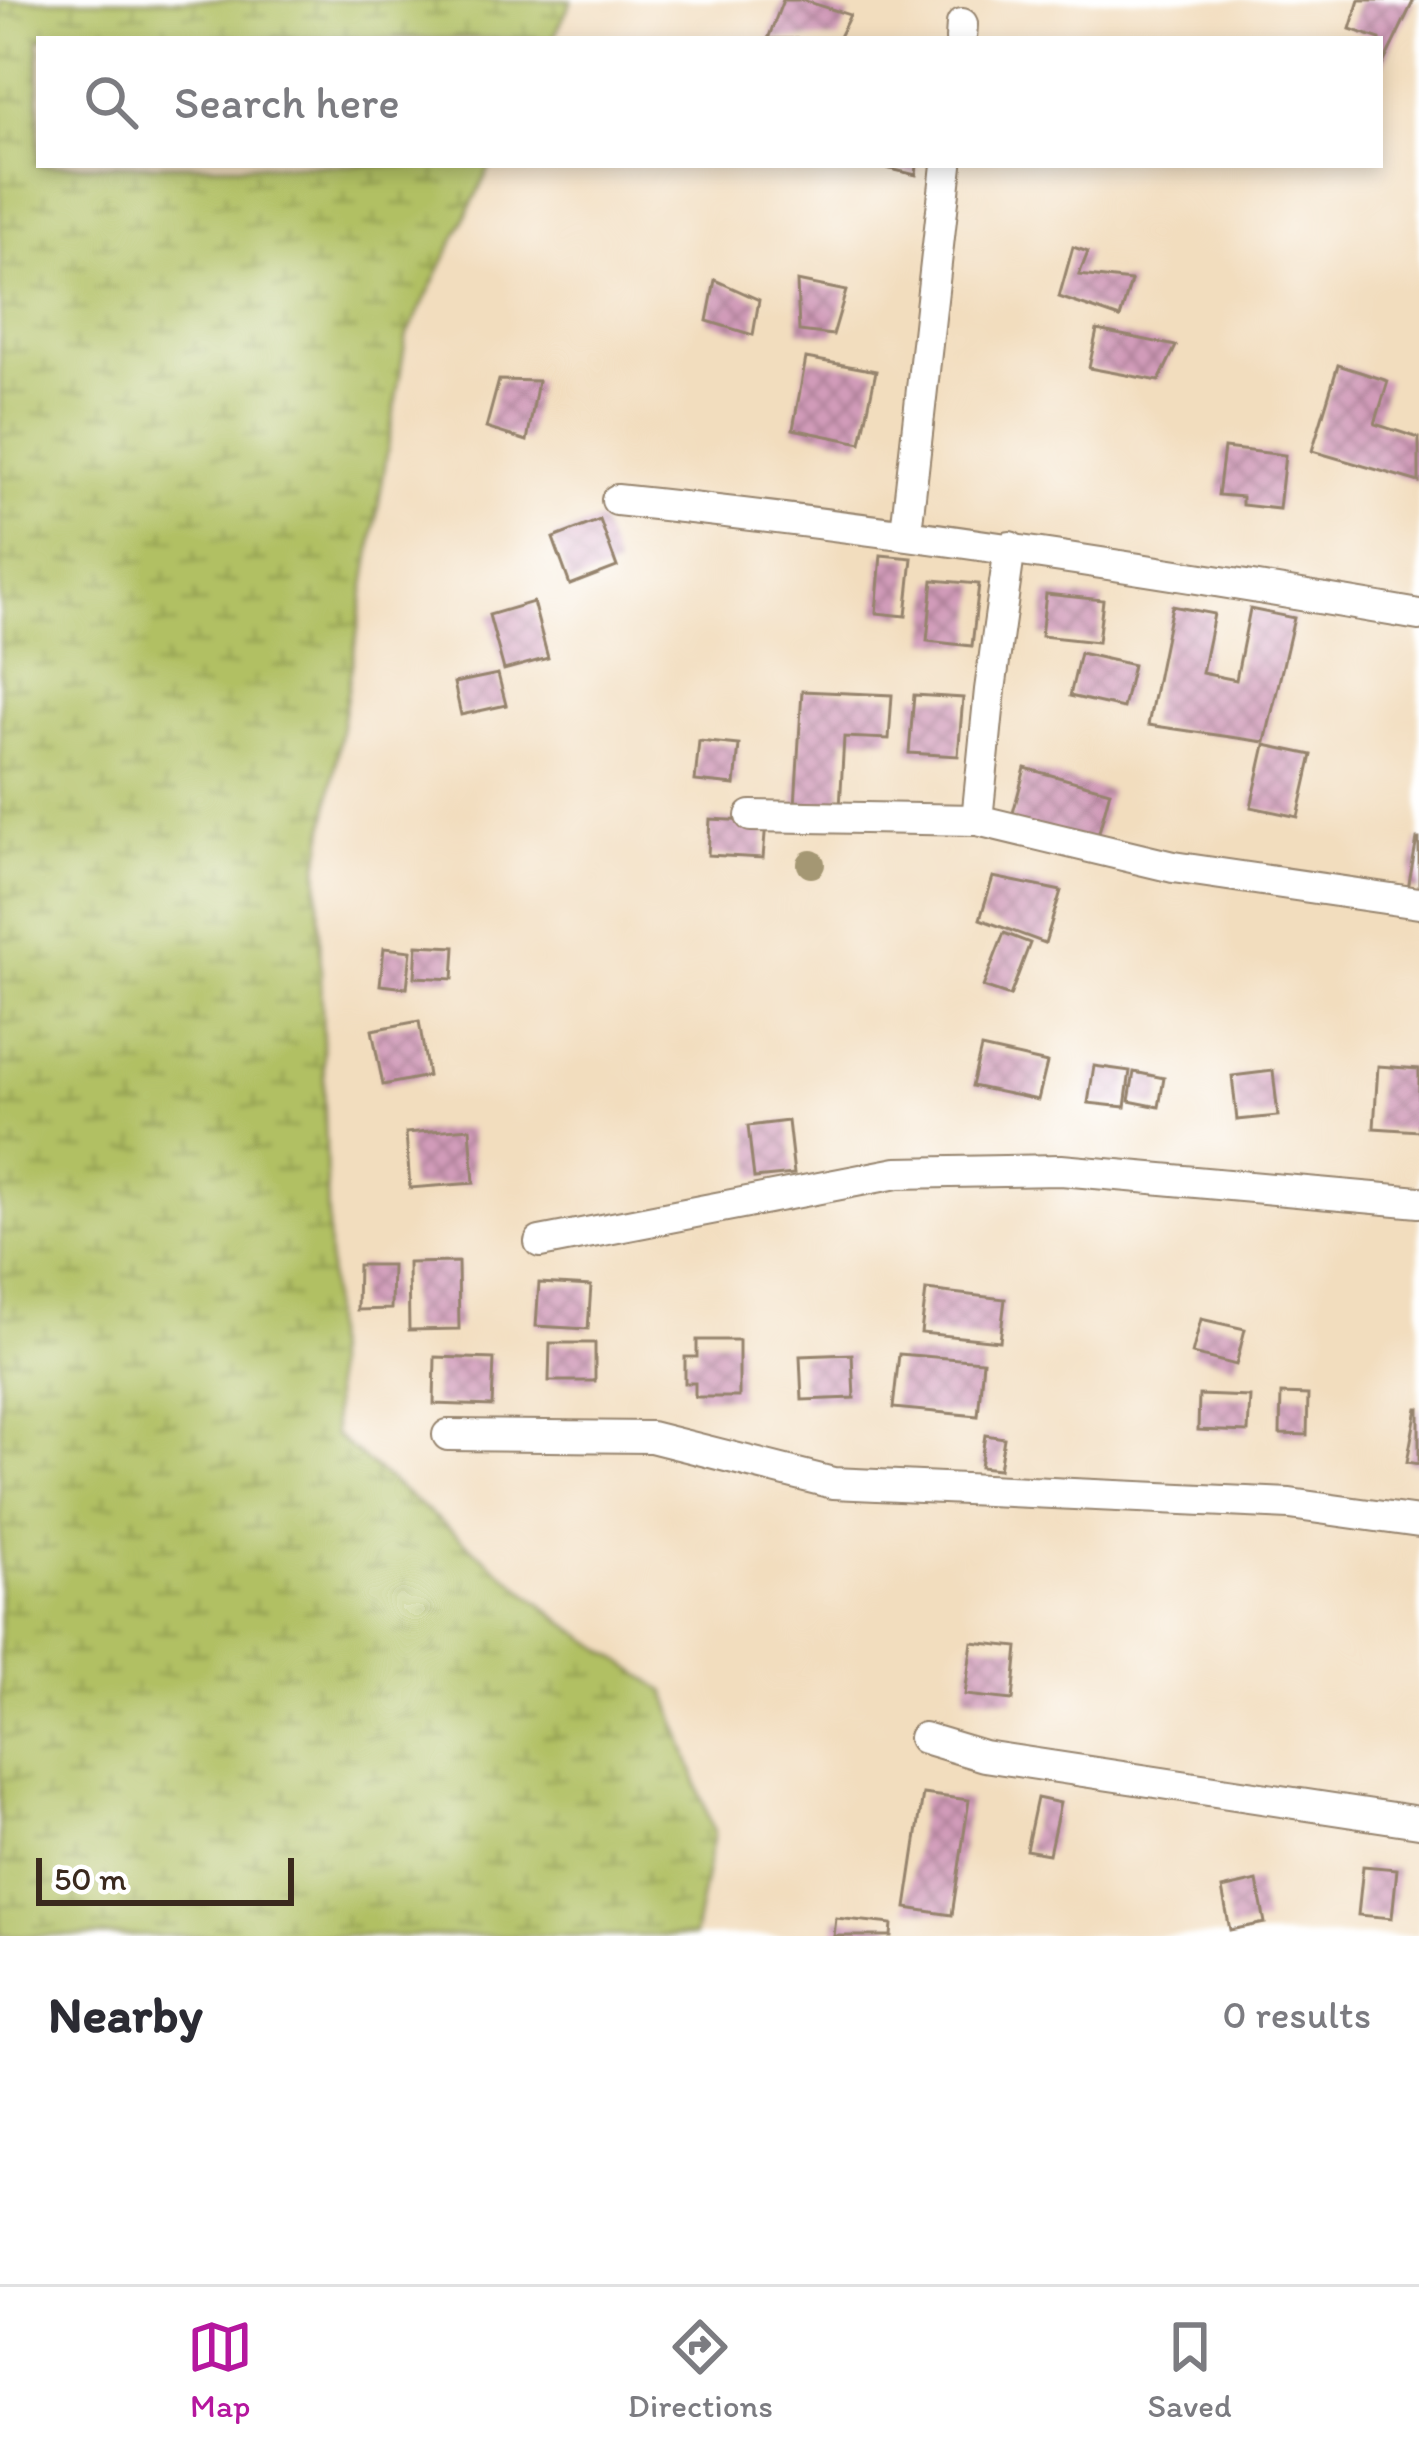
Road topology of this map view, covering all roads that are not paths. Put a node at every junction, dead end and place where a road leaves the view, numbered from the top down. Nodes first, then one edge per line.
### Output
1 (947, 168) edge
2 (617, 500) dead end
3 (906, 532) junction
4 (1010, 547) junction
5 (1419, 615) edge
6 (751, 816) dead end
7 (977, 820) junction
8 (1419, 903) edge
9 (1419, 1202) edge
10 (540, 1242) dead end
11 (448, 1435) dead end
12 (1419, 1522) edge
13 (924, 1738) dead end
14 (1419, 1822) edge

1 - 3 street
2 - 3 street
3 - 4 street
4 - 5 street
4 - 7 street
6 - 7 street
7 - 8 street
9 - 10 street
11 - 12 street
13 - 14 street

